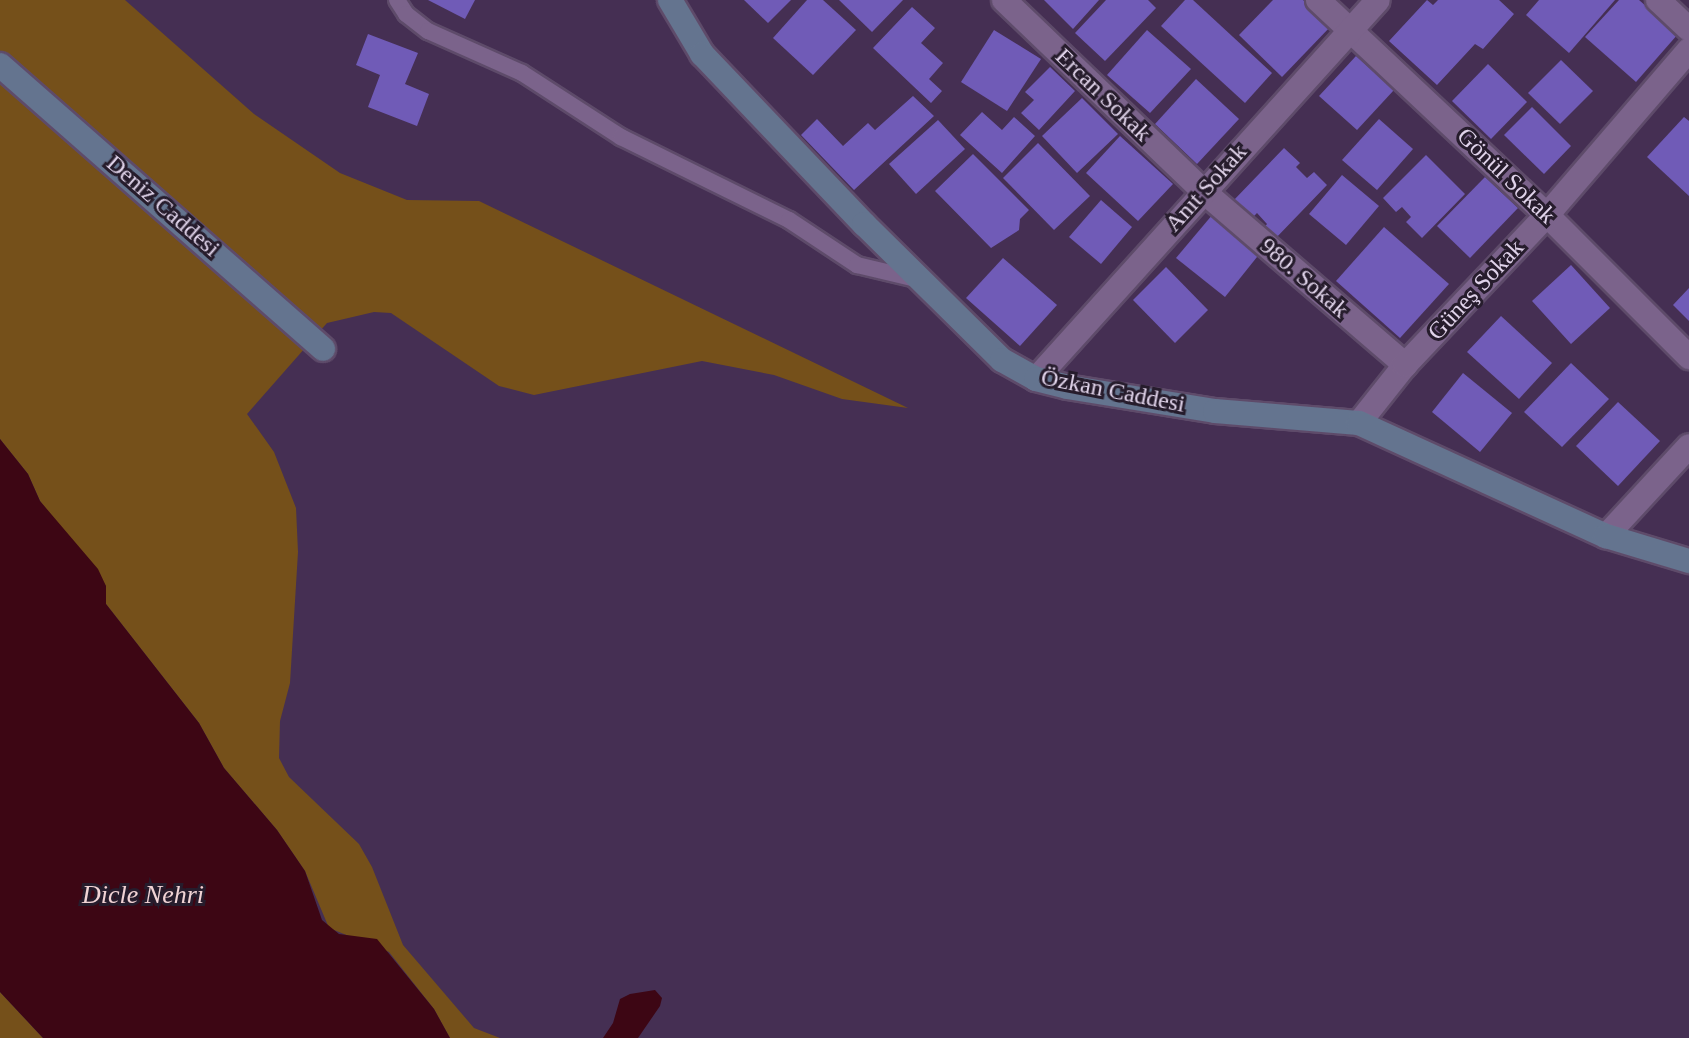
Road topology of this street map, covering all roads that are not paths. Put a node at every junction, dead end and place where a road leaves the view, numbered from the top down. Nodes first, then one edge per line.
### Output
1 (397, 0) edge
2 (670, 0) edge
3 (1004, 0) edge
4 (1318, 0) edge
5 (1378, 0) edge
6 (1658, 0) edge
7 (1351, 29) junction
8 (1689, 29) edge
9 (1689, 50) edge
10 (0, 65) edge
11 (1203, 191) junction
12 (1547, 215) junction
13 (921, 281) junction
14 (323, 349) dead end
15 (1689, 357) edge
16 (1405, 365) junction
17 (1036, 379) junction
18 (1359, 423) junction
19 (1689, 446) edge
20 (1606, 536) junction
21 (1689, 561) edge

1 - 13 lane
2 - 13 street, Özkan Caddesi
3 - 11 street, Ercan Sokak
4 - 7 street, Gönül Sokak
5 - 7 street, Anıt Sokak
6 - 8 street
7 - 11 street, Anıt Sokak
7 - 12 street, Gönül Sokak
9 - 12 street, Güneş Sokak
10 - 14 street, Deniz Caddesi
11 - 16 street, 980. Sokak
11 - 17 street, Anıt Sokak
12 - 15 street, Gönül Sokak
12 - 16 street, Güneş Sokak
13 - 17 street, Özkan Caddesi
16 - 18 street, Güneş Sokak
17 - 18 street, Özkan Caddesi
18 - 20 street, Özkan Caddesi
19 - 20 street
20 - 21 street, Özkan Caddesi

